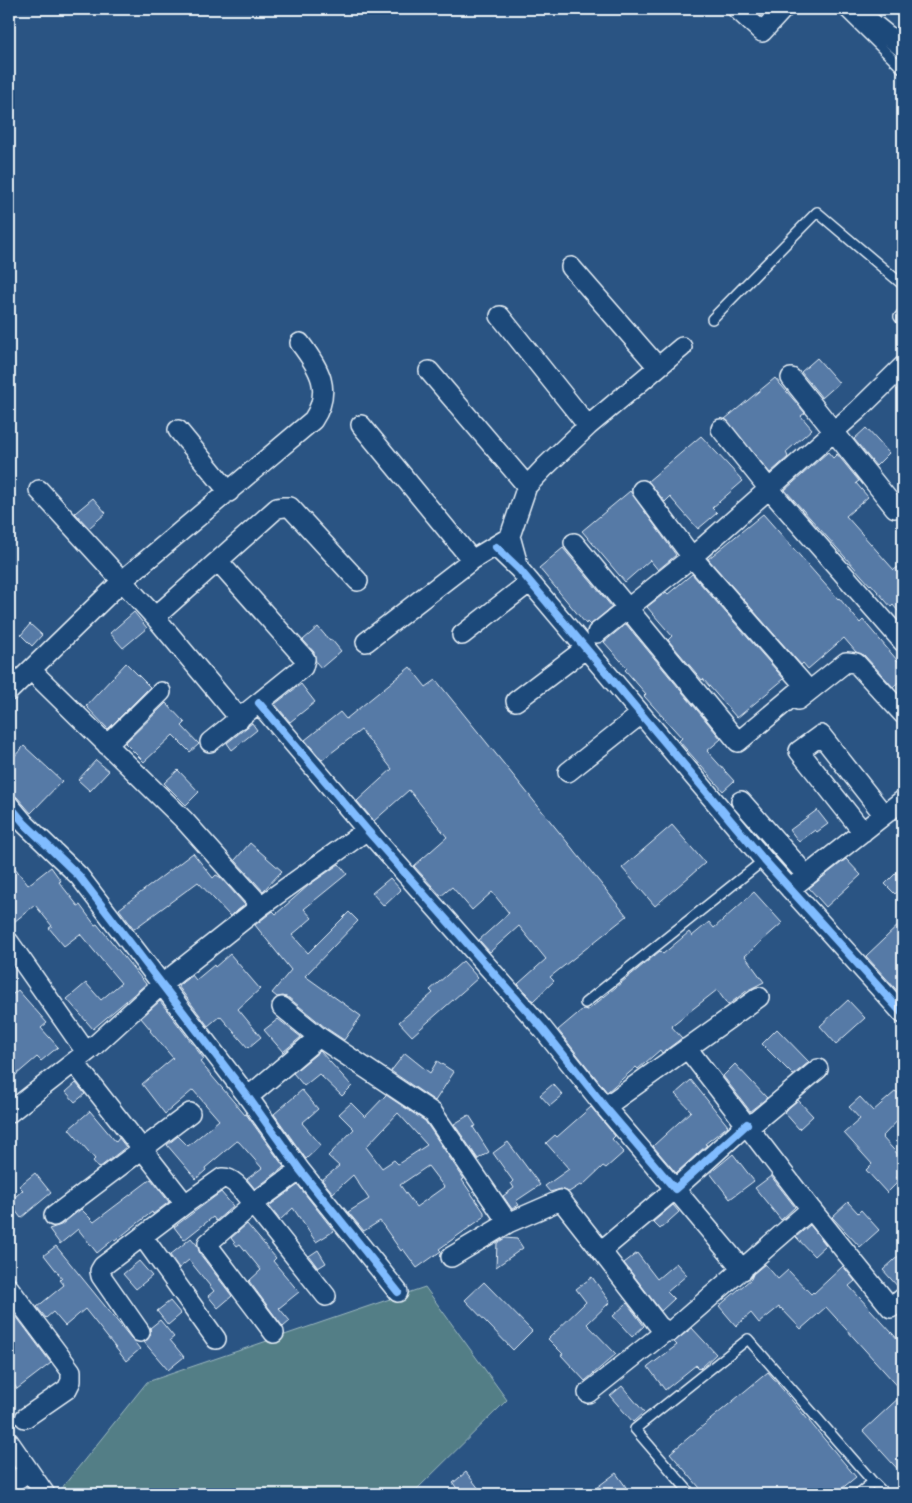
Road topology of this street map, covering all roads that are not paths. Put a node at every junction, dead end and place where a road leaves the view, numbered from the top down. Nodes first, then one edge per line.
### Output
1 (737, 9) edge
2 (783, 9) edge
3 (842, 9) edge
4 (855, 9) edge
5 (903, 48) edge
6 (903, 69) edge
7 (572, 267) dead end
8 (903, 285) edge
9 (903, 312) edge
10 (500, 316) dead end
11 (712, 319) dead end
12 (903, 321) edge
13 (300, 343) dead end
14 (682, 347) dead end
15 (903, 366) edge
16 (658, 367) junction
17 (429, 371) dead end
18 (791, 378) dead end
19 (361, 426) dead end
20 (588, 426) junction
21 (721, 429) dead end
22 (178, 430) dead end
23 (834, 432) junction
24 (527, 486) junction
25 (769, 489) junction
26 (39, 490) dead end
27 (642, 490) dead end
28 (229, 492) junction
29 (895, 508) dead end
30 (503, 542) junction
31 (574, 543) dead end
32 (692, 558) junction
33 (218, 560) junction
34 (472, 560) junction
35 (524, 575) junction
36 (122, 580) junction
37 (358, 581) dead end
38 (629, 608) junction
39 (155, 616) junction
40 (597, 633) dead end
41 (462, 635) dead end
42 (366, 642) dead end
43 (903, 642) edge
44 (586, 648) junction
45 (31, 670) junction
46 (9, 691) edge
47 (161, 692) dead end
48 (516, 701) dead end
49 (259, 703) junction
50 (641, 714) junction
51 (903, 714) edge
52 (240, 719) junction
53 (769, 724) dead end
54 (210, 742) dead end
55 (107, 745) junction
56 (568, 772) dead end
57 (903, 800) edge
58 (741, 801) dead end
59 (9, 805) edge
60 (884, 815) junction
61 (367, 830) junction
62 (863, 832) junction
63 (764, 860) junction
64 (807, 876) junction
65 (790, 889) junction
66 (261, 906) junction
67 (9, 942) edge
68 (161, 985) junction
69 (759, 997) dead end
70 (585, 1003) dead end
71 (282, 1007) dead end
72 (903, 1014) edge
73 (319, 1037) junction
74 (687, 1048) junction
75 (80, 1057) junction
76 (818, 1069) dead end
77 (248, 1097) junction
78 (605, 1107) junction
79 (9, 1113) edge
80 (190, 1113) dead end
81 (748, 1126) junction
82 (142, 1150) junction
83 (300, 1170) junction
84 (675, 1189) junction
85 (185, 1204) junction
86 (253, 1204) junction
87 (811, 1209) junction
88 (54, 1216) dead end
89 (508, 1223) junction
90 (143, 1237) junction
91 (601, 1251) junction
92 (451, 1257) dead end
93 (743, 1270) junction
94 (9, 1288) edge
95 (398, 1292) dead end
96 (326, 1296) dead end
97 (903, 1298) edge
98 (666, 1331) junction
99 (140, 1332) dead end
100 (274, 1333) dead end
101 (216, 1339) dead end
102 (588, 1393) dead end
103 (25, 1418) dead end
104 (9, 1442) edge
105 (29, 1471) junction
106 (873, 1482) junction
107 (9, 1485) edge
108 (45, 1494) edge
109 (691, 1494) edge
110 (858, 1494) edge
111 (886, 1494) edge

1 - 2 street
3 - 6 lane
4 - 5 street
7 - 16 street
8 - 11 lane
9 - 12 lane
10 - 20 street
13 - 28 street
14 - 16 street
15 - 23 street
16 - 20 street
17 - 24 street
18 - 23 street
19 - 34 street
20 - 24 street
21 - 25 street
22 - 28 street
23 - 25 street
23 - 29 street
24 - 30 street
25 - 32 street
25 - 43 street
26 - 36 street
27 - 32 street
28 - 36 street
30 - 34 street
30 - 35 street
31 - 38 street
32 - 38 street
32 - 38 street
33 - 37 street
33 - 39 street
33 - 49 street
34 - 42 street
35 - 41 street
35 - 44 street
36 - 39 street
36 - 45 street
38 - 40 street
39 - 52 street
44 - 48 street
44 - 50 street
45 - 46 street
45 - 55 street
47 - 55 street
49 - 52 street
49 - 61 street
50 - 56 street
50 - 63 street
51 - 53 street
52 - 54 street
55 - 66 street
57 - 60 street
58 - 64 street
59 - 68 street
60 - 62 street
60 - 62 street
61 - 66 street
61 - 78 street
62 - 64 street
63 - 65 street
63 - 70 lane
64 - 65 street
65 - 72 street
66 - 68 street
67 - 75 street
68 - 75 street
68 - 77 street
69 - 74 street
71 - 73 street
73 - 77 street
73 - 89 street
74 - 78 street
74 - 81 street
75 - 79 street
75 - 82 street
76 - 81 street
77 - 83 street
78 - 84 street
80 - 82 street
81 - 84 street
81 - 87 street
82 - 85 street
82 - 88 street
83 - 86 street
83 - 95 street
84 - 91 street
84 - 93 street
85 - 86 street
85 - 90 street
86 - 96 street
86 - 100 street
87 - 93 street
87 - 97 street
89 - 91 street
89 - 92 street
90 - 99 street
90 - 101 street
91 - 98 street
93 - 98 street
94 - 103 street
98 - 102 street
104 - 105 street
105 - 107 street
105 - 108 street
106 - 109 lane
106 - 110 lane
106 - 111 lane

